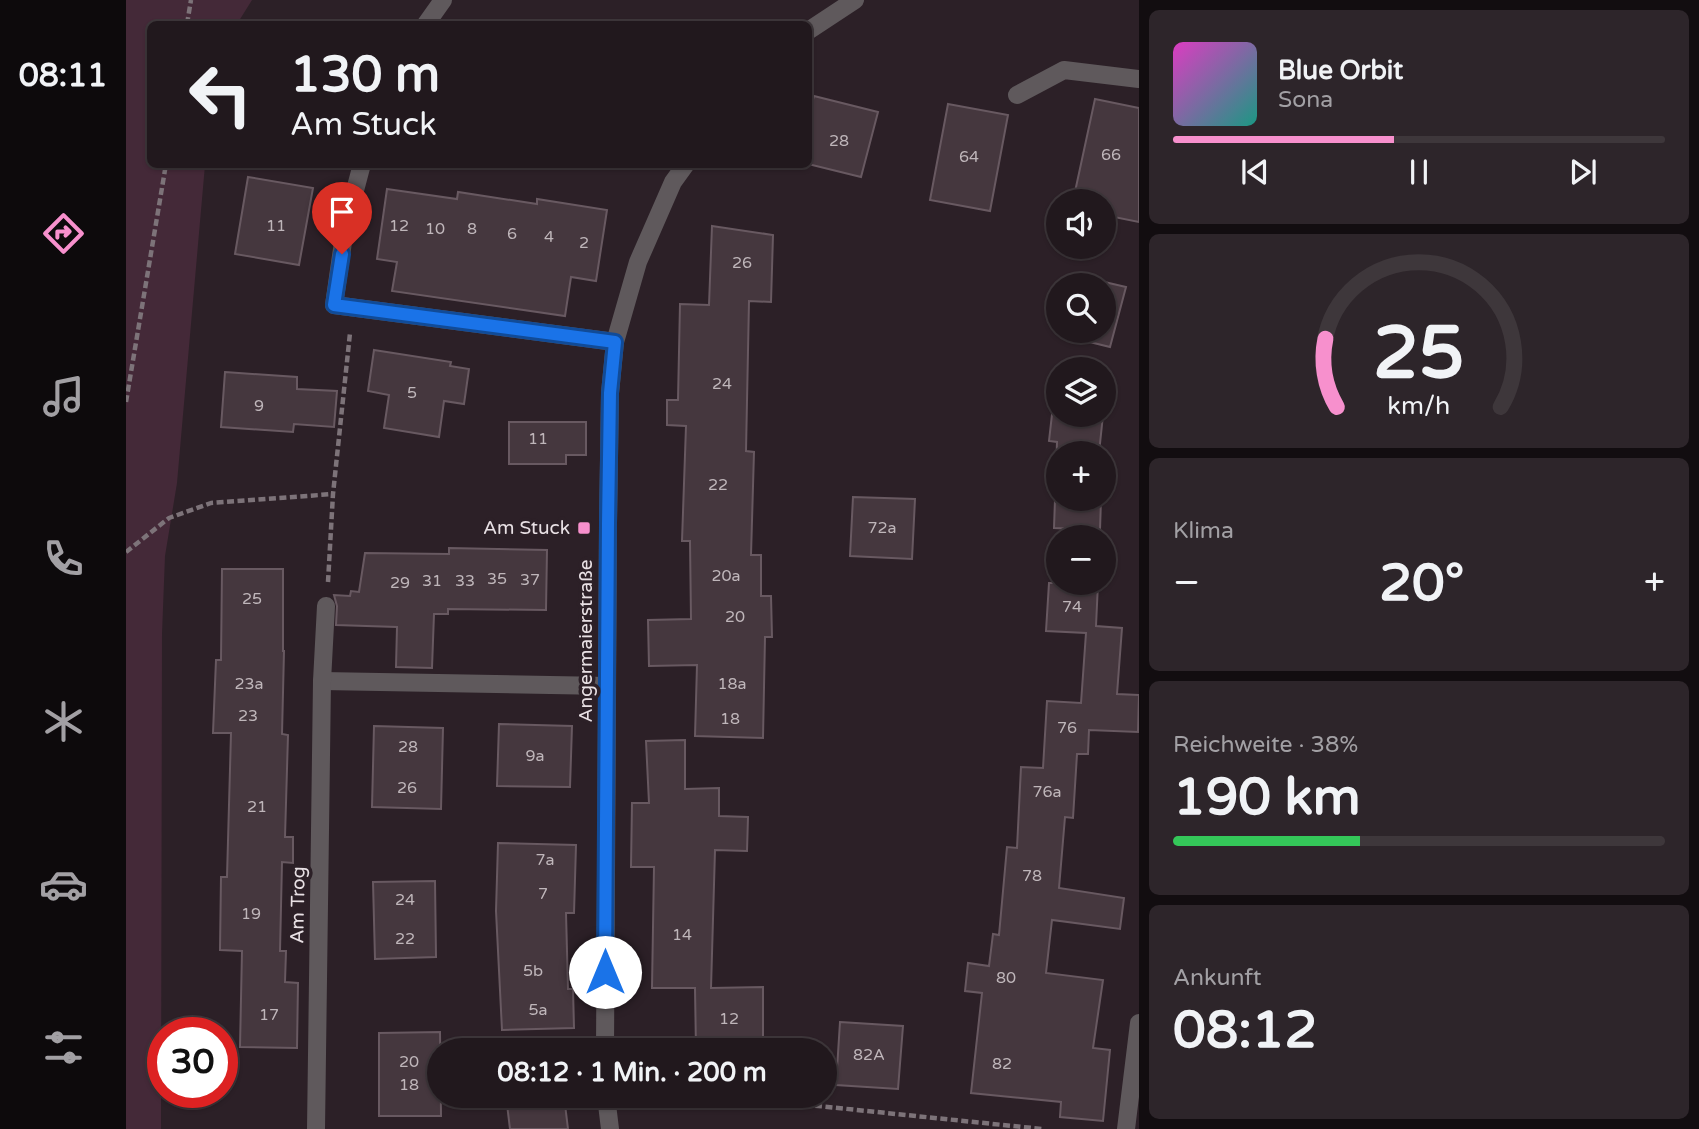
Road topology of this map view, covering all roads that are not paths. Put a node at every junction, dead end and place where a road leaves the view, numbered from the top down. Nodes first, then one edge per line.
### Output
1 (443, 0) edge
2 (855, 0) edge
3 (428, 21) edge
4 (812, 27) edge
5 (1139, 79) edge
6 (1017, 95) dead end
7 (361, 168) edge
8 (683, 168) edge
9 (615, 342) junction
10 (326, 606) road end
11 (322, 681) junction
12 (607, 686) junction
13 (1139, 1023) edge
14 (605, 1038) edge
15 (607, 1108) edge
16 (316, 1129) edge
17 (610, 1129) edge
18 (1126, 1129) edge

1 - 3 street
2 - 4 street
5 - 6 street
7 - 9 street
8 - 9 street, Angermaierstraße
9 - 12 street, Angermaierstraße
10 - 11 street, Am Trog
11 - 12 street
11 - 16 street, Am Trog
12 - 14 street, Angermaierstraße
13 - 18 street
15 - 17 street

